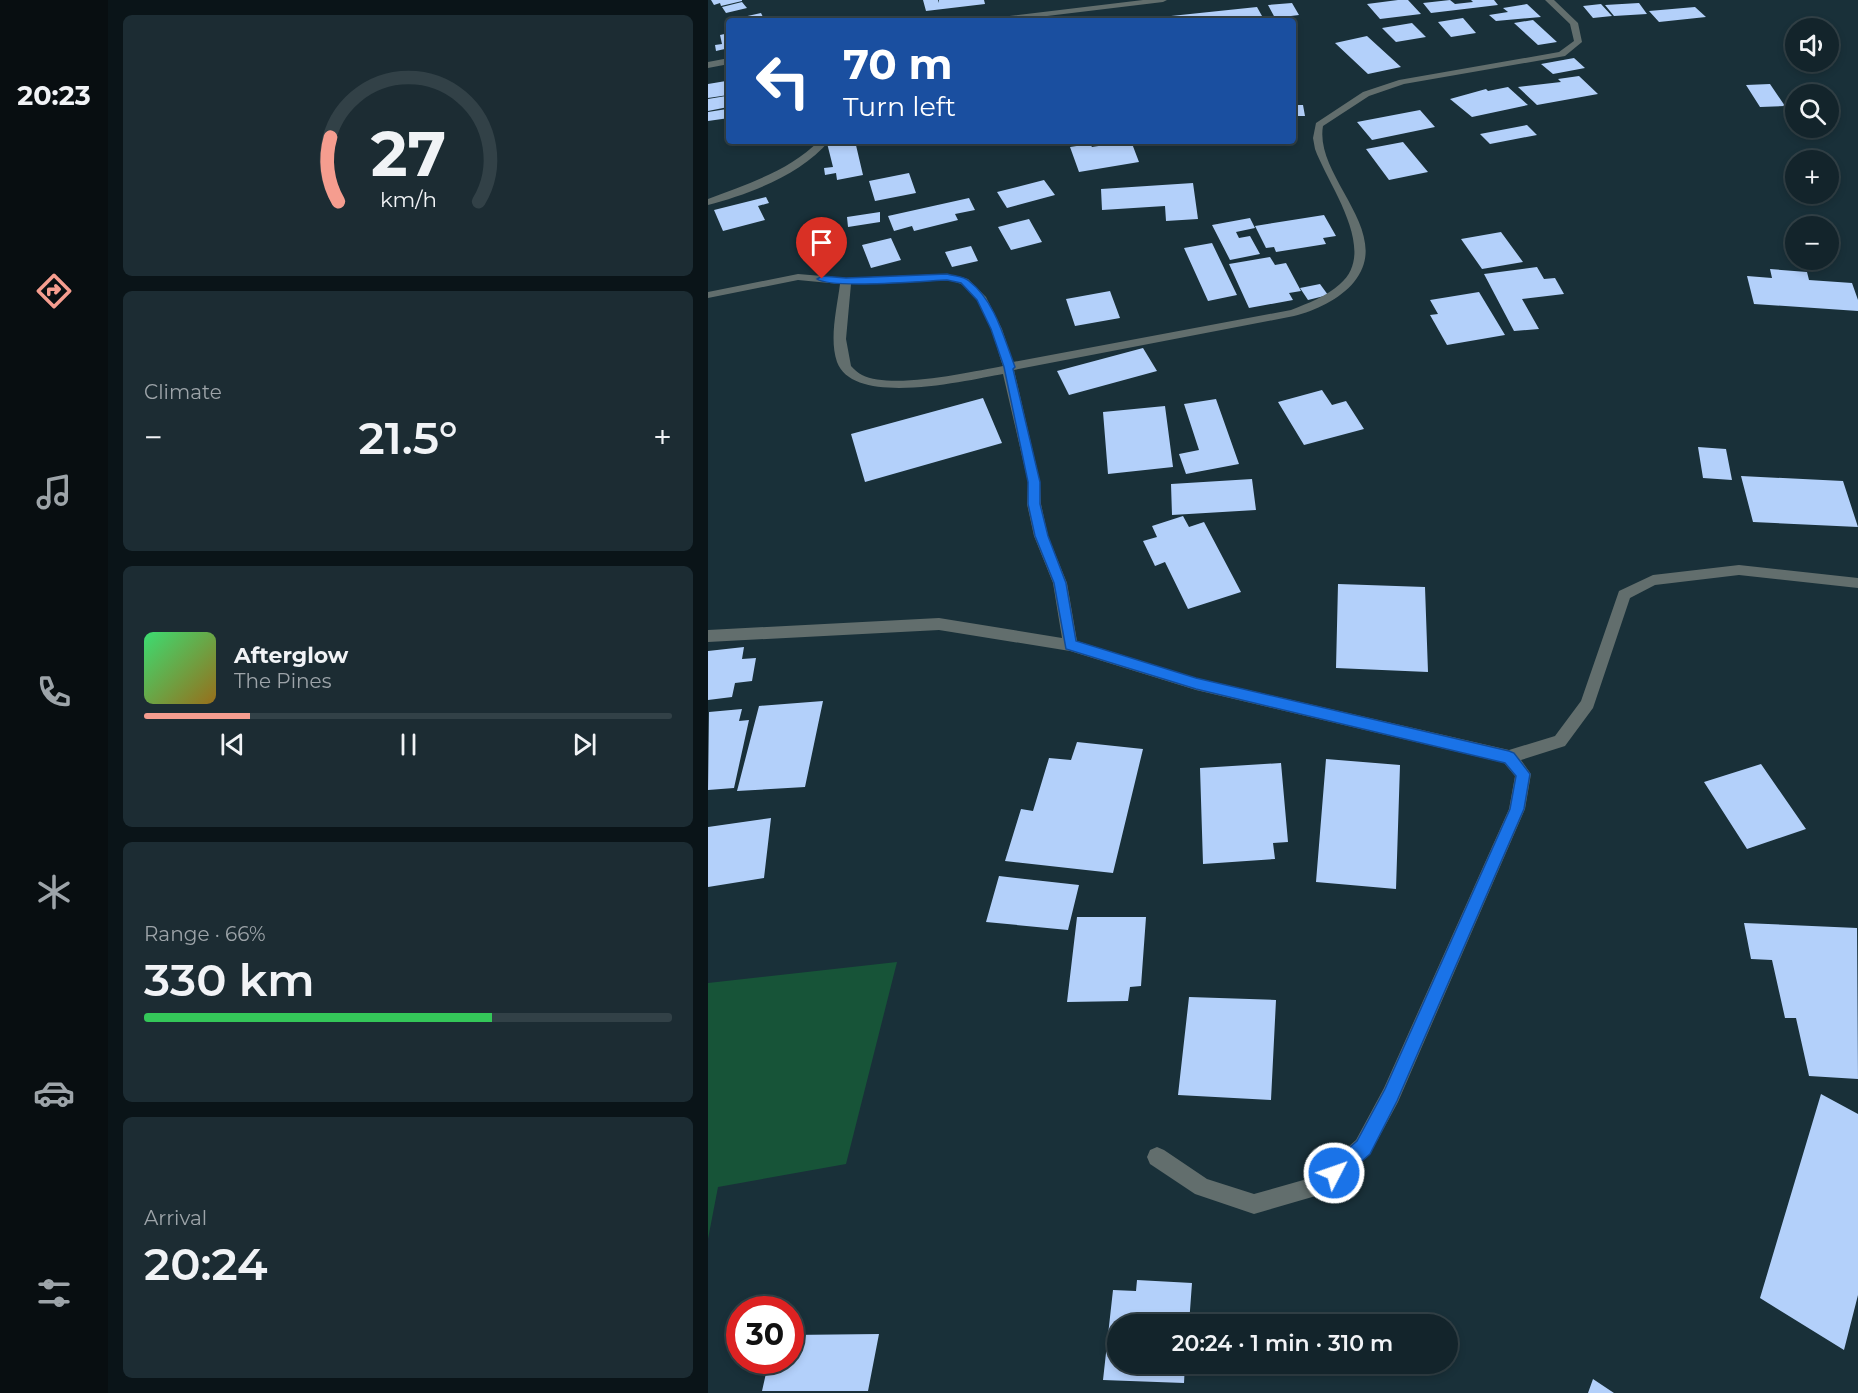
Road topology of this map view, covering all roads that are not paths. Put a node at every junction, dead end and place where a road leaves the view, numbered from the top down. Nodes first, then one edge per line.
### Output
1 (1163, 0) edge
2 (1549, 0) edge
3 (1129, 2) edge
4 (1007, 18) edge
5 (726, 62) edge
6 (708, 65) edge
7 (822, 144) edge
8 (708, 202) edge
9 (846, 281) junction
10 (708, 295) edge
11 (1009, 368) junction
12 (1858, 583) edge
13 (708, 636) edge
14 (1070, 645) junction
15 (1509, 758) junction
16 (1157, 1157) dead end

1 - 3 street
2 - 11 street
3 - 4 street
5 - 6 street
7 - 8 street
9 - 10 street
9 - 11 street
9 - 11 street
11 - 14 street
12 - 15 street
13 - 14 street
14 - 15 street
15 - 16 street

